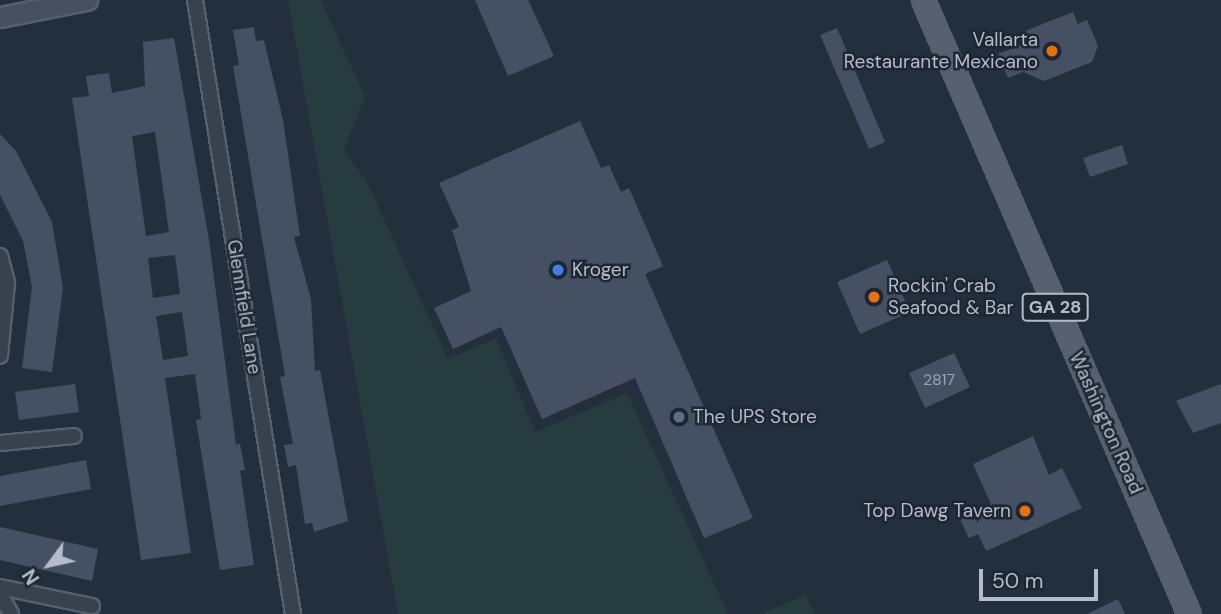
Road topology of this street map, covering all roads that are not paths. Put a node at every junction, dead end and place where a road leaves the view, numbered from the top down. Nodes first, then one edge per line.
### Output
1 (87, 0) edge
2 (195, 0) edge
3 (923, 0) edge
4 (0, 17) edge
5 (0, 256) edge
6 (0, 356) edge
7 (74, 436) dead end
8 (0, 443) edge
9 (0, 587) edge
10 (0, 594) edge
11 (92, 606) dead end
12 (11, 614) edge
13 (293, 614) edge
14 (1189, 614) edge

1 - 4 main road
2 - 13 street, Glennfield Lane
3 - 14 main road, Washington Road / GA 28
5 - 6 street
7 - 8 street
9 - 11 street
10 - 12 street

